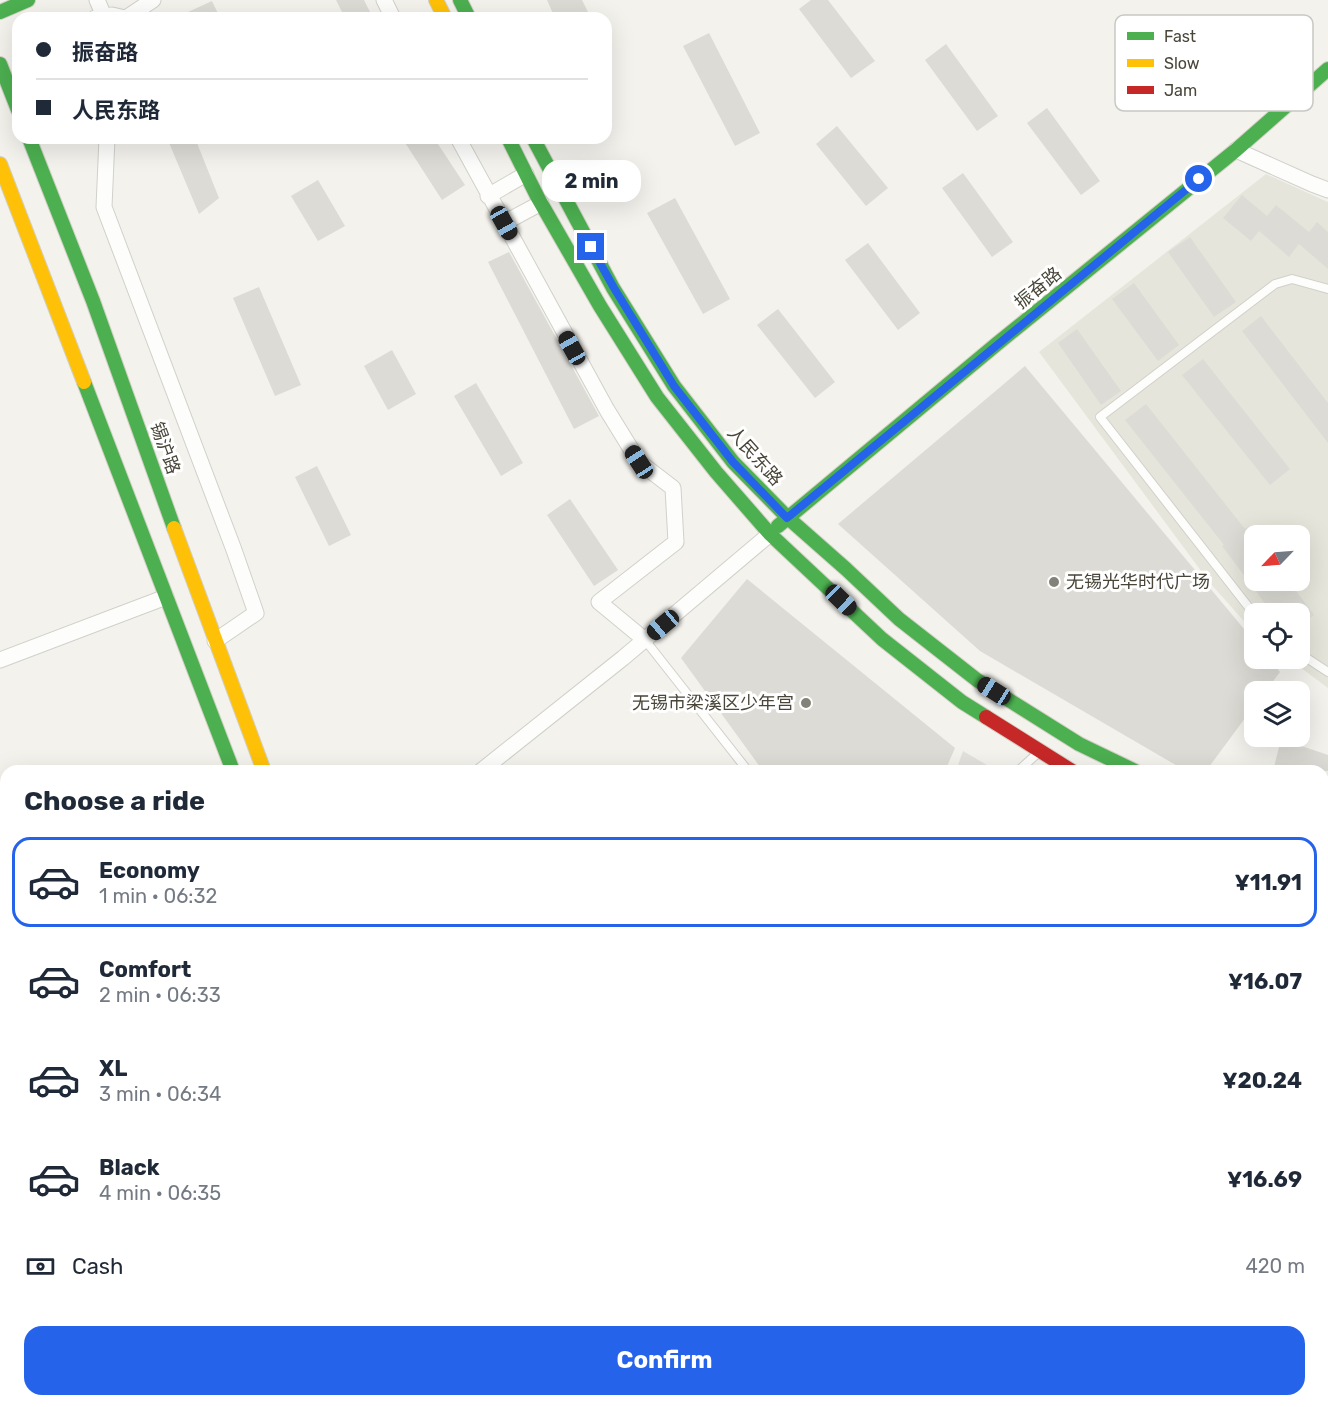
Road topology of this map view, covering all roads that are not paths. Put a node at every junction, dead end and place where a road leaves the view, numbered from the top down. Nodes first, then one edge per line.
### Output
1 (28, 0) edge
2 (153, 0) edge
3 (0, 12) edge
4 (135, 12) edge
5 (0, 64) edge
6 (1328, 69) edge
7 (1313, 82) edge
8 (12, 95) edge
9 (1280, 111) edge
10 (31, 144) edge
11 (107, 144) edge
12 (461, 144) edge
13 (511, 144) edge
14 (536, 144) edge
15 (1236, 150) junction
16 (0, 164) edge
17 (526, 174) junction
18 (1328, 190) edge
19 (488, 196) junction
20 (541, 203) junction
21 (504, 223) junction
22 (1328, 289) edge
23 (787, 518) junction
24 (770, 534) junction
25 (166, 597) junction
26 (1245, 603) edge
27 (645, 640) junction
28 (215, 641) junction
29 (0, 660) edge
30 (1310, 660) edge
31 (1328, 672) edge
32 (1039, 751) junction
33 (231, 765) edge
34 (262, 765) edge
35 (489, 765) edge
36 (743, 765) edge
37 (1024, 765) edge
38 (1061, 765) edge
39 (1123, 765) edge

1 - 3 main road
2 - 4 street
5 - 8 main road
6 - 7 main road, 振奋路
9 - 15 main road, 振奋路
10 - 28 main road, 锡沪路
11 - 28 street
12 - 19 street
13 - 17 main road
14 - 23 main road, 人民东路
15 - 18 street
15 - 23 main road, 振奋路
16 - 25 main road
17 - 19 street
17 - 20 main road
19 - 21 street
20 - 21 street
20 - 24 main road
21 - 27 street
22 - 26 lane
23 - 24 main road, 振奋路
23 - 39 main road, 人民东路
24 - 27 street
24 - 32 main road
25 - 29 street
25 - 33 main road
27 - 35 street
27 - 36 lane
28 - 34 main road, 锡沪路
30 - 31 lane
32 - 37 lane
32 - 38 main road

